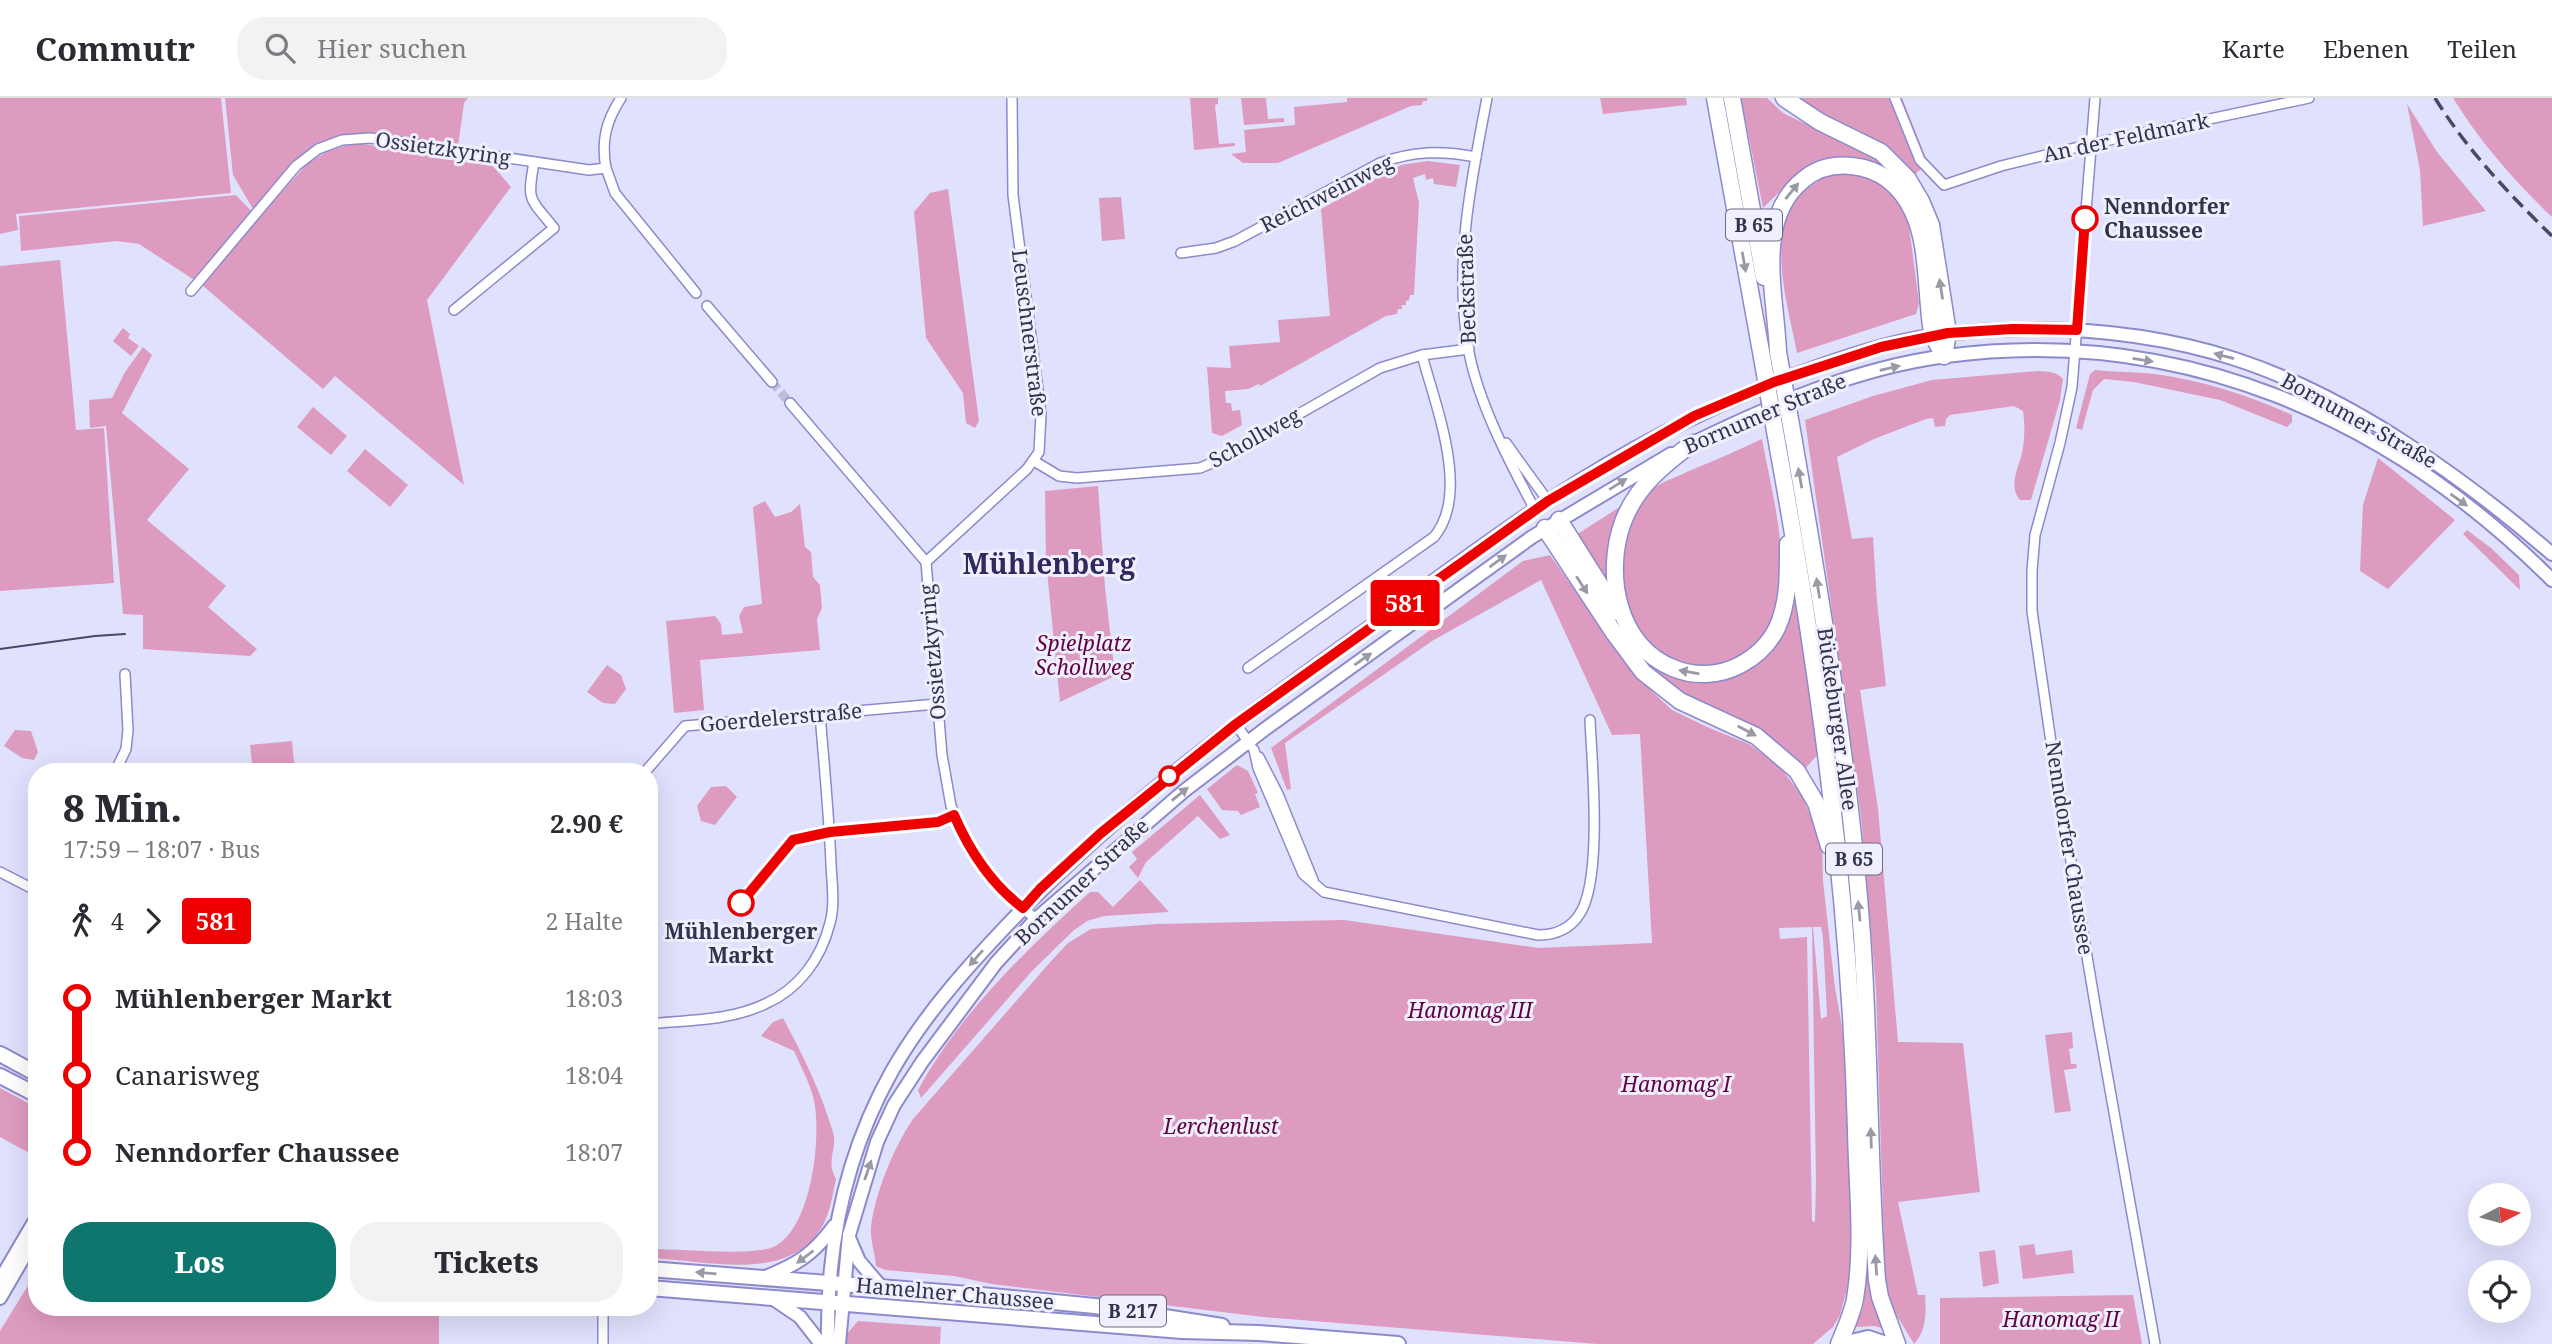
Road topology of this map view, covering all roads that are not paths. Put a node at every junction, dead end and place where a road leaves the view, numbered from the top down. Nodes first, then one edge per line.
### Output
1 (621, 98) edge
2 (1012, 98) edge
3 (1487, 98) edge
4 (1715, 98) edge
5 (1732, 98) edge
6 (1784, 98) edge
7 (1895, 98) edge
8 (2095, 98) edge
9 (2311, 98) edge
10 (2091, 144) junction
11 (1476, 157) junction
12 (534, 162) junction
13 (606, 168) junction
14 (1181, 253) dead end
15 (191, 291) dead end
16 (696, 293) dead end
17 (707, 306) dead end
18 (454, 310) dead end
19 (2077, 330) junction
20 (1940, 334) junction
21 (1469, 349) junction
22 (1777, 352) junction
23 (2075, 352) junction
24 (1422, 355) junction
25 (1944, 356) junction
26 (772, 382) tunnel mouth
27 (790, 403) tunnel mouth
28 (1499, 434) junction
29 (1693, 443) junction
30 (1777, 448) junction
31 (1034, 461) junction
32 (1548, 501) junction
33 (1535, 510) junction
34 (1552, 524) junction
35 (2552, 554) edge
36 (926, 562) junction
37 (2552, 580) edge
38 (1635, 640) junction
39 (1248, 668) dead end
40 (125, 674) dead end
41 (937, 704) junction
42 (820, 714) junction
43 (1590, 720) dead end
44 (1236, 724) junction
45 (1251, 746) junction
46 (119, 763) edge
47 (653, 763) edge
48 (954, 815) junction
49 (830, 832) junction
50 (0, 872) edge
51 (28, 886) edge
52 (1023, 908) junction
53 (1036, 919) junction
54 (658, 1023) edge
55 (1852, 1023) junction
56 (0, 1054) edge
57 (28, 1069) edge
58 (0, 1076) edge
59 (28, 1090) edge
60 (836, 1223) junction
61 (28, 1232) edge
62 (849, 1235) junction
63 (28, 1250) edge
64 (658, 1270) edge
65 (763, 1278) junction
66 (0, 1280) edge
67 (828, 1283) junction
68 (844, 1285) junction
69 (882, 1288) junction
70 (658, 1289) edge
71 (0, 1298) edge
72 (771, 1298) junction
73 (827, 1303) junction
74 (842, 1304) junction
75 (603, 1316) edge
76 (1259, 1333) junction
77 (603, 1344) edge
78 (821, 1344) edge
79 (828, 1344) edge
80 (839, 1344) edge
81 (1398, 1344) edge
82 (1841, 1344) edge
83 (1886, 1344) edge
84 (1897, 1344) edge
85 (2155, 1344) edge

1 - 13 street
2 - 31 street, Leuschnerstraße
3 - 11 street, Beckstraße
4 -> 30 highway, Bückeburger Allee / B 65, bridge
5 - 22 highway, Bückeburger Allee / B 65
20 -> 6 highway
7 - 10 street, An der Feldmark
8 - 10 street, Nenndorfer Chaussee
9 - 10 street, An der Feldmark
10 - 19 street, Nenndorfer Chaussee
11 - 14 street, Reichweinweg
11 - 21 street, Beckstraße
12 - 13 street, Ossietzkyring
12 - 15 street, Ossietzkyring
12 - 18 street
13 - 16 street
17 - 26 street
19 - 20 main road, Bornumer Straße
19 - 23 street, Nenndorfer Chaussee
35 -> 19 main road, Bornumer Straße
22 -> 20 highway
20 - 25 highway
20 - 32 main road, Bornumer Straße
21 - 24 street, Schollweg
21 - 28 street, Beckstraße
84 -> 22 highway, Bückeburger Allee / B 65, bridge
23 - 25 main road, Bornumer Straße
23 -> 37 main road, Bornumer Straße
23 - 85 street, Nenndorfer Chaussee
24 - 31 street, Schollweg
24 - 39 street
29 -> 25 main road, Bornumer Straße
27 - 36 street, Ossietzkyring
28 - 32 street, Beckstraße
28 - 33 street, Beckstraße
34 -> 29 main road, Bornumer Straße
29 - 38 highway
30 -> 38 highway
30 - 55 highway, Bückeburger Allee / B 65
31 - 36 street
32 - 33 main road, Bornumer Straße
32 - 34 main road
33 - 34 main road
33 - 44 main road, Bornumer Straße
34 - 38 highway
45 -> 34 main road, Bornumer Straße
34 -> 55 highway
36 - 41 street, Ossietzkyring
40 - 46 street
41 - 42 street, Goerdelerstraße
41 - 48 street, Ossietzkyring
42 - 47 street, Goerdelerstraße
42 - 49 street
43 - 45 street
44 - 45 street
44 - 52 main road, Bornumer Straße
53 -> 45 main road, Bornumer Straße
48 - 49 street
48 - 52 street, Ossietzkyring
49 - 54 street
50 - 51 street
52 - 53 street, Ossietzkyring
52 -> 60 main road, Bornumer Straße
62 -> 53 main road, Bornumer Straße
55 - 82 highway, Bückeburger Allee / B 65
56 - 57 main road
58 - 59 main road
60 -> 65 main road
60 - 67 main road, Bornumer Straße
61 - 66 main road
62 - 68 main road, Bornumer Straße
62 - 69 main road
63 - 71 main road
65 -> 64 main road, Hamelner Chaussee / B 217
65 - 67 main road, Hamelner Chaussee / B 217
67 - 68 main road, Hamelner Chaussee / B 217
67 - 73 main road, Bornumer Straße
68 - 69 main road, Hamelner Chaussee / B 217
68 - 74 main road, Bornumer Straße
69 - 76 main road, Hamelner Chaussee / B 217
70 - 72 main road, Hamelner Chaussee / B 217
72 - 73 main road, Hamelner Chaussee / B 217
72 - 78 main road
73 - 74 main road, Hamelner Chaussee / B 217
73 - 79 main road, Bornumer Straße
74 - 76 main road, Hamelner Chaussee / B 217
74 - 80 main road, Bornumer Straße
75 - 77 street
76 - 81 main road, Hamelner Chaussee / B 217
82 - 83 main road, B 65

